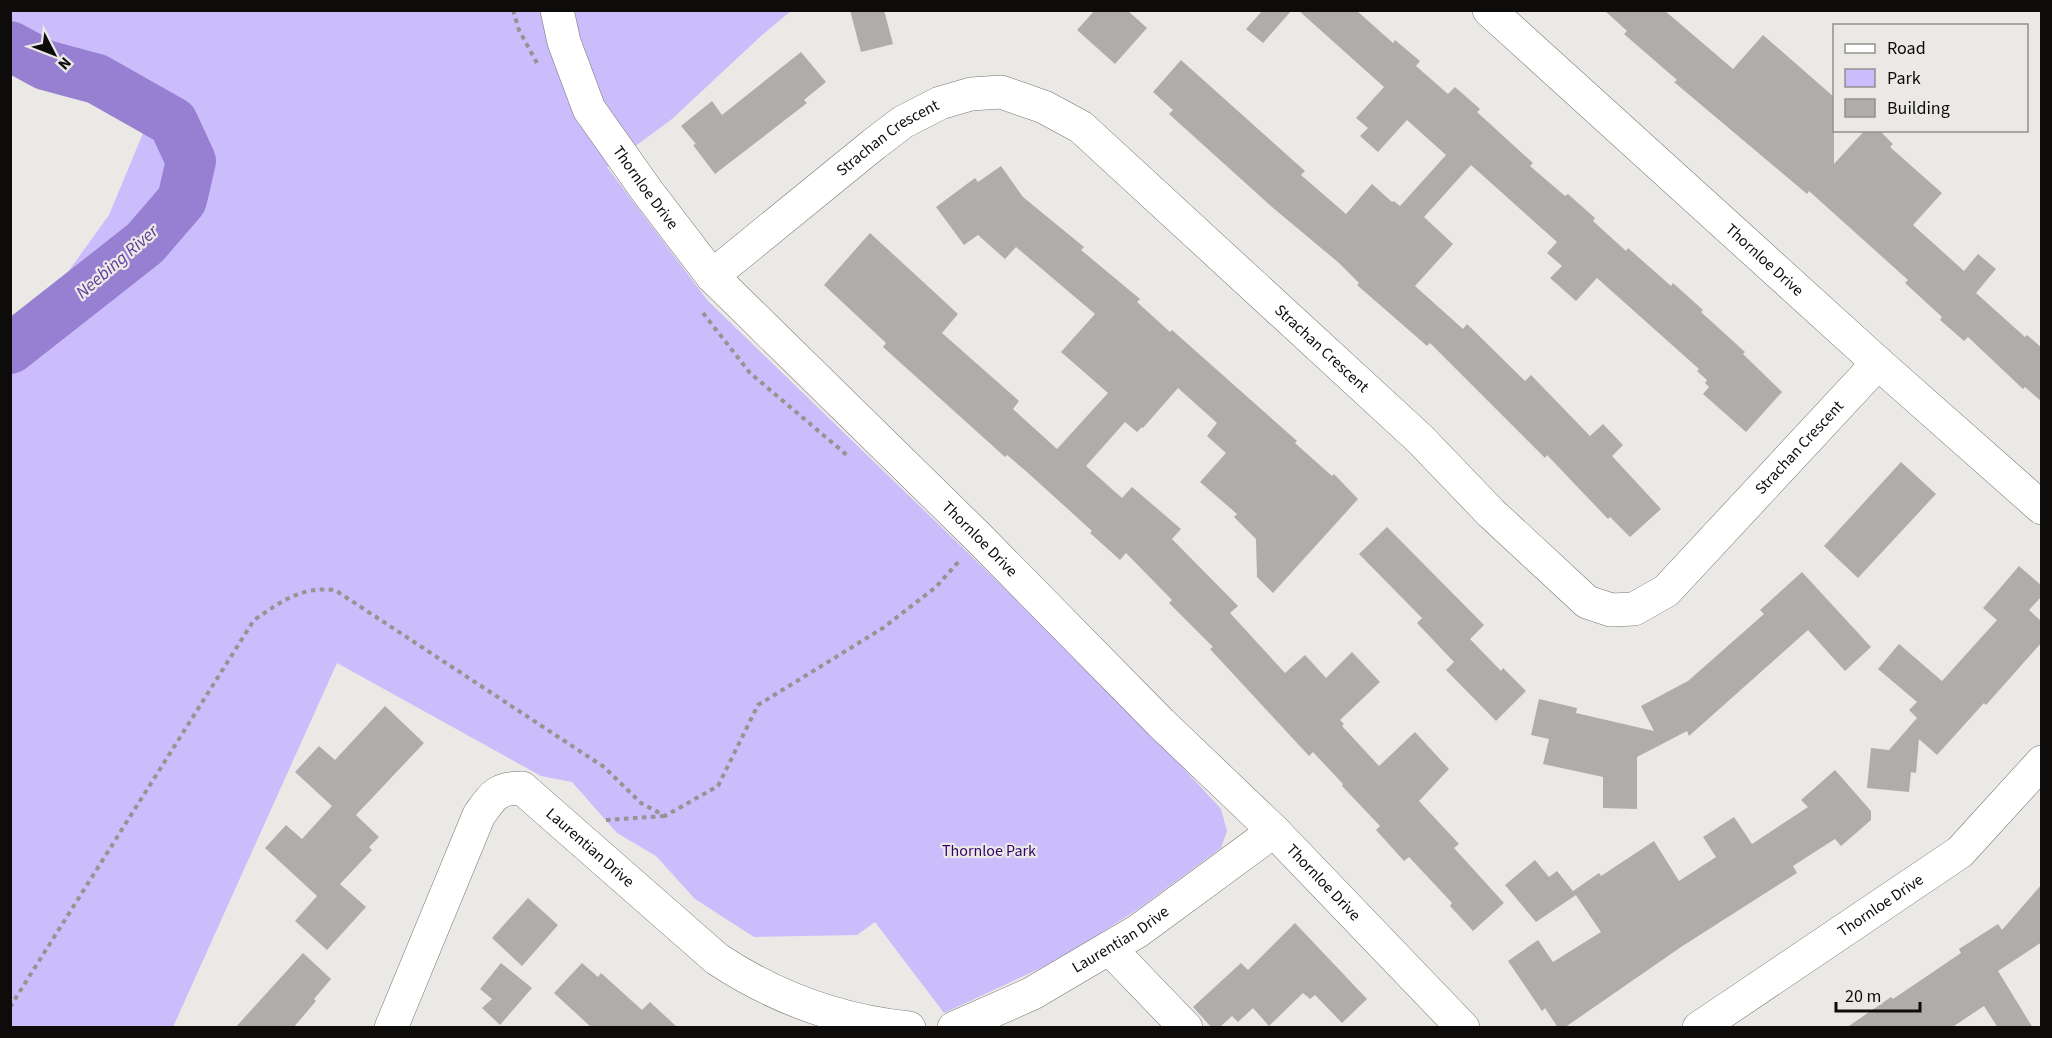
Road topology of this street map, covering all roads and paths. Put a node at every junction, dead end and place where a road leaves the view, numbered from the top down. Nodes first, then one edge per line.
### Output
1 (513, 10) edge
2 (556, 10) edge
3 (1489, 10) edge
4 (540, 69) dead end
5 (712, 276) junction
6 (699, 308) dead end
7 (1878, 363) junction
8 (849, 456) dead end
9 (2042, 508) edge
10 (965, 554) dead end
11 (2042, 762) edge
12 (665, 816) junction
13 (564, 823) junction
14 (1274, 831) junction
15 (1109, 948) junction
16 (10, 1007) edge
17 (391, 1028) edge
18 (909, 1028) edge
19 (954, 1028) edge
20 (1186, 1028) edge
21 (1463, 1028) edge
22 (1699, 1028) edge

1 - 4 path
2 - 5 street, Thornloe Drive
3 - 7 street, Thornloe Drive
5 - 7 street, Strachan Crescent
5 - 14 street, Thornloe Drive
6 - 8 path
7 - 9 street, Thornloe Drive
10 - 12 path
11 - 22 street, Thornloe Drive
12 - 13 path
12 - 16 path
13 - 17 street, Laurentian Drive
13 - 18 street, Laurentian Drive
14 - 15 street, Laurentian Drive
14 - 21 street, Thornloe Drive
15 - 19 street, Laurentian Drive
15 - 20 street

